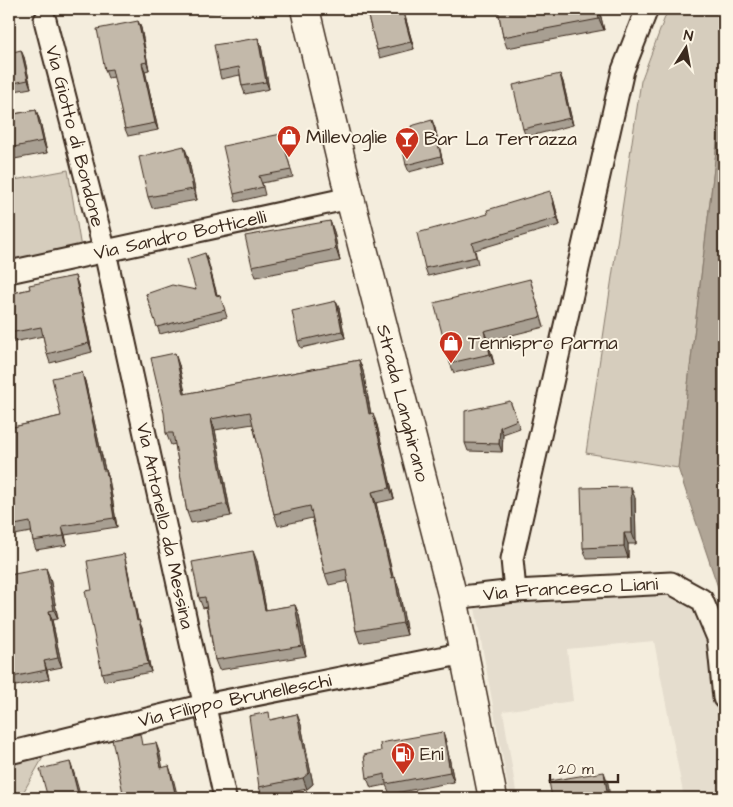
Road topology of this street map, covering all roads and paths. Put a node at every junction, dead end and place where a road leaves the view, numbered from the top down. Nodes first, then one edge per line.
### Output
1 (305, 9) edge
2 (647, 9) edge
3 (45, 20) dead end
4 (350, 198) junction
5 (105, 252) junction
6 (9, 272) edge
7 (515, 591) junction
8 (453, 598) junction
9 (465, 653) junction
10 (724, 698) edge
11 (205, 705) junction
12 (9, 753) edge
13 (225, 798) edge
14 (493, 798) edge

1 - 4 main road, Strada Langhirano
2 - 7 street
3 - 5 street, Via Giotto di Bondone
4 - 5 street, Via Sandro Botticelli
4 - 8 main road, Strada Langhirano
5 - 6 street, Via Sandro Botticelli
5 - 11 street, Via Antonello da Messina
7 - 8 street, Via Francesco Liani
7 - 10 street, Via Francesco Liani
8 - 9 main road, Strada Langhirano
9 - 11 street, Via Filippo Brunelleschi
9 - 14 main road, Strada Langhirano
11 - 12 street, Via Filippo Brunelleschi
11 - 13 street, Via Antonello da Messina

